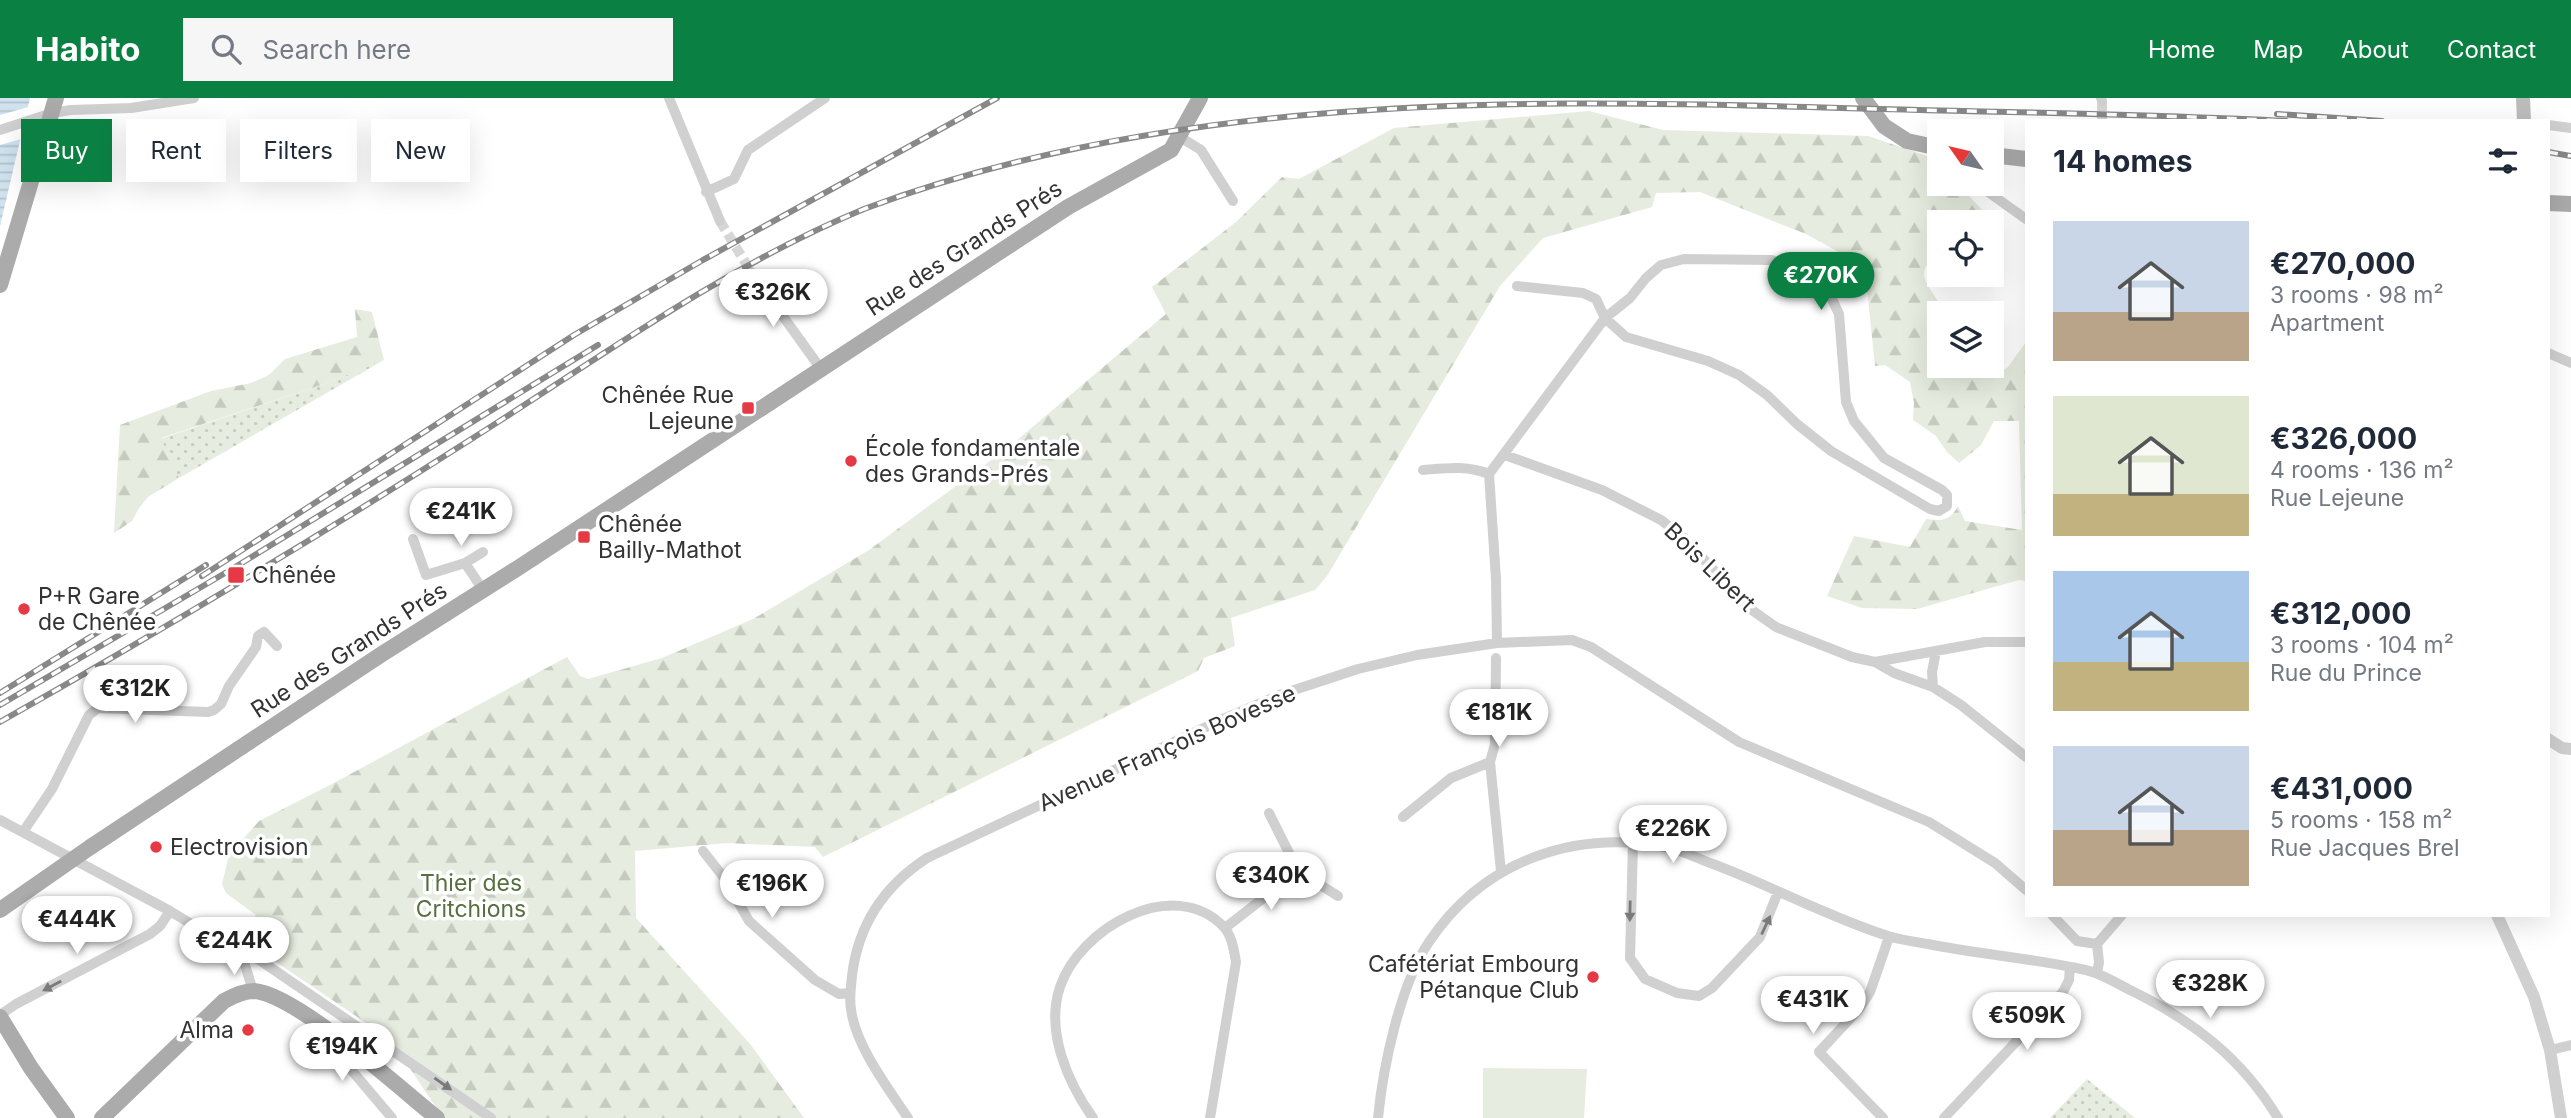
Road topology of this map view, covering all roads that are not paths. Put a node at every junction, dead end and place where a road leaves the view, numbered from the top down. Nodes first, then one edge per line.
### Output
1 (194, 98) edge
2 (825, 98) edge
3 (1200, 98) edge
4 (1863, 98) edge
5 (1875, 98) edge
6 (2523, 98) edge
7 (671, 99) edge
8 (166, 100) edge
9 (131, 103) edge
10 (54, 106) edge
11 (2524, 119) edge
12 (2550, 125) edge
13 (2571, 128) edge
14 (0, 130) edge
15 (1180, 137) junction
16 (1927, 144) edge
17 (1927, 146) edge
18 (2004, 156) edge
19 (2025, 159) edge
20 (706, 192) junction
21 (1994, 196) edge
22 (1233, 201) dead end
23 (2550, 203) edge
24 (2571, 204) edge
25 (2025, 218) edge
26 (720, 221) tunnel mouth
27 (751, 272) tunnel mouth
28 (0, 285) edge
29 (1517, 286) dead end
30 (1605, 318) junction
31 (2550, 354) edge
32 (2571, 363) edge
33 (821, 369) junction
34 (1505, 455) junction
35 (1423, 470) dead end
36 (1489, 474) junction
37 (413, 539) dead end
38 (483, 552) dead end
39 (465, 563) junction
40 (483, 590) junction
41 (2025, 642) edge
42 (1497, 643) junction
43 (277, 646) dead end
44 (1936, 652) junction
45 (1496, 658) dead end
46 (1875, 662) junction
47 (1933, 687) junction
48 (2550, 740) edge
49 (2571, 749) edge
50 (2025, 756) edge
51 (1490, 762) junction
52 (1269, 813) dead end
53 (1403, 817) dead end
54 (0, 820) edge
55 (23, 832) junction
56 (1633, 843) junction
57 (703, 851) dead end
58 (73, 859) junction
59 (1298, 871) junction
60 (1501, 871) junction
61 (2025, 889) edge
62 (1779, 892) junction
63 (1338, 896) dead end
64 (3, 906) edge
65 (170, 911) junction
66 (2054, 917) edge
67 (2120, 917) edge
68 (2498, 917) edge
69 (1225, 928) junction
70 (1889, 936) junction
71 (2097, 944) junction
72 (242, 955) junction
73 (2070, 967) junction
74 (2097, 973) junction
75 (253, 991) junction
76 (850, 993) junction
77 (0, 1016) edge
78 (339, 1039) junction
79 (2571, 1045) edge
80 (2550, 1050) junction
81 (67, 1118) edge
82 (102, 1118) edge
83 (393, 1118) edge
84 (437, 1118) edge
85 (491, 1118) edge
86 (908, 1118) edge
87 (1093, 1118) edge
88 (1210, 1118) edge
89 (1378, 1118) edge
90 (1883, 1118) edge
91 (1944, 1118) edge
92 (2278, 1118) edge
93 (2561, 1118) edge

1 - 8 street
2 - 20 street
3 - 15 main road, Rue des Grands Prés
4 - 17 main road
5 - 16 main road
6 - 11 main road
7 - 20 street
8 - 9 street
9 - 10 street
10 - 14 street
10 - 28 main road
12 - 13 street
15 - 22 street
15 - 33 main road, Rue des Grands Prés
18 - 19 main road
20 - 26 street
21 - 25 street
23 - 24 main road
27 - 33 street
29 - 30 street
30 - 30 street
30 - 34 street
31 - 32 street
33 - 40 main road, Rue des Grands Prés
34 - 36 street
34 - 46 street, Bois Libert
35 - 36 street
36 - 42 street
37 - 39 street
38 - 39 street
39 - 40 street
40 - 58 main road, Rue des Grands Prés
41 - 44 street, Bois Libert
42 - 61 street, Avenue François Bovesse
42 - 76 street, Avenue François Bovesse
43 - 55 street
44 - 46 street, Bois Libert
44 - 47 street
45 - 51 street
46 - 47 street, Bois Libert
47 - 50 street, Bois Libert
48 - 49 street
51 - 53 street
51 - 60 street
52 - 59 street
54 - 55 street
55 - 58 street
56 - 60 street
56 - 62 street
56 -> 62 street
57 - 76 street
58 - 64 main road, Rue des Grands Prés
58 - 65 street
59 - 63 street
59 - 69 street
60 - 89 street
62 - 70 street
65 - 72 street
65 -> 77 street
66 - 71 street
67 - 71 street
68 - 80 street
69 - 87 street
69 - 88 street
70 - 73 street
70 - 90 street
71 - 74 street
72 - 75 street
72 -> 85 street
73 - 74 street
73 - 91 street
74 - 92 street
75 - 78 main road
75 - 82 main road
76 - 86 street, Avenue François Bovesse
77 - 81 main road
78 - 83 street
78 - 84 main road
79 - 80 street
80 - 93 street

